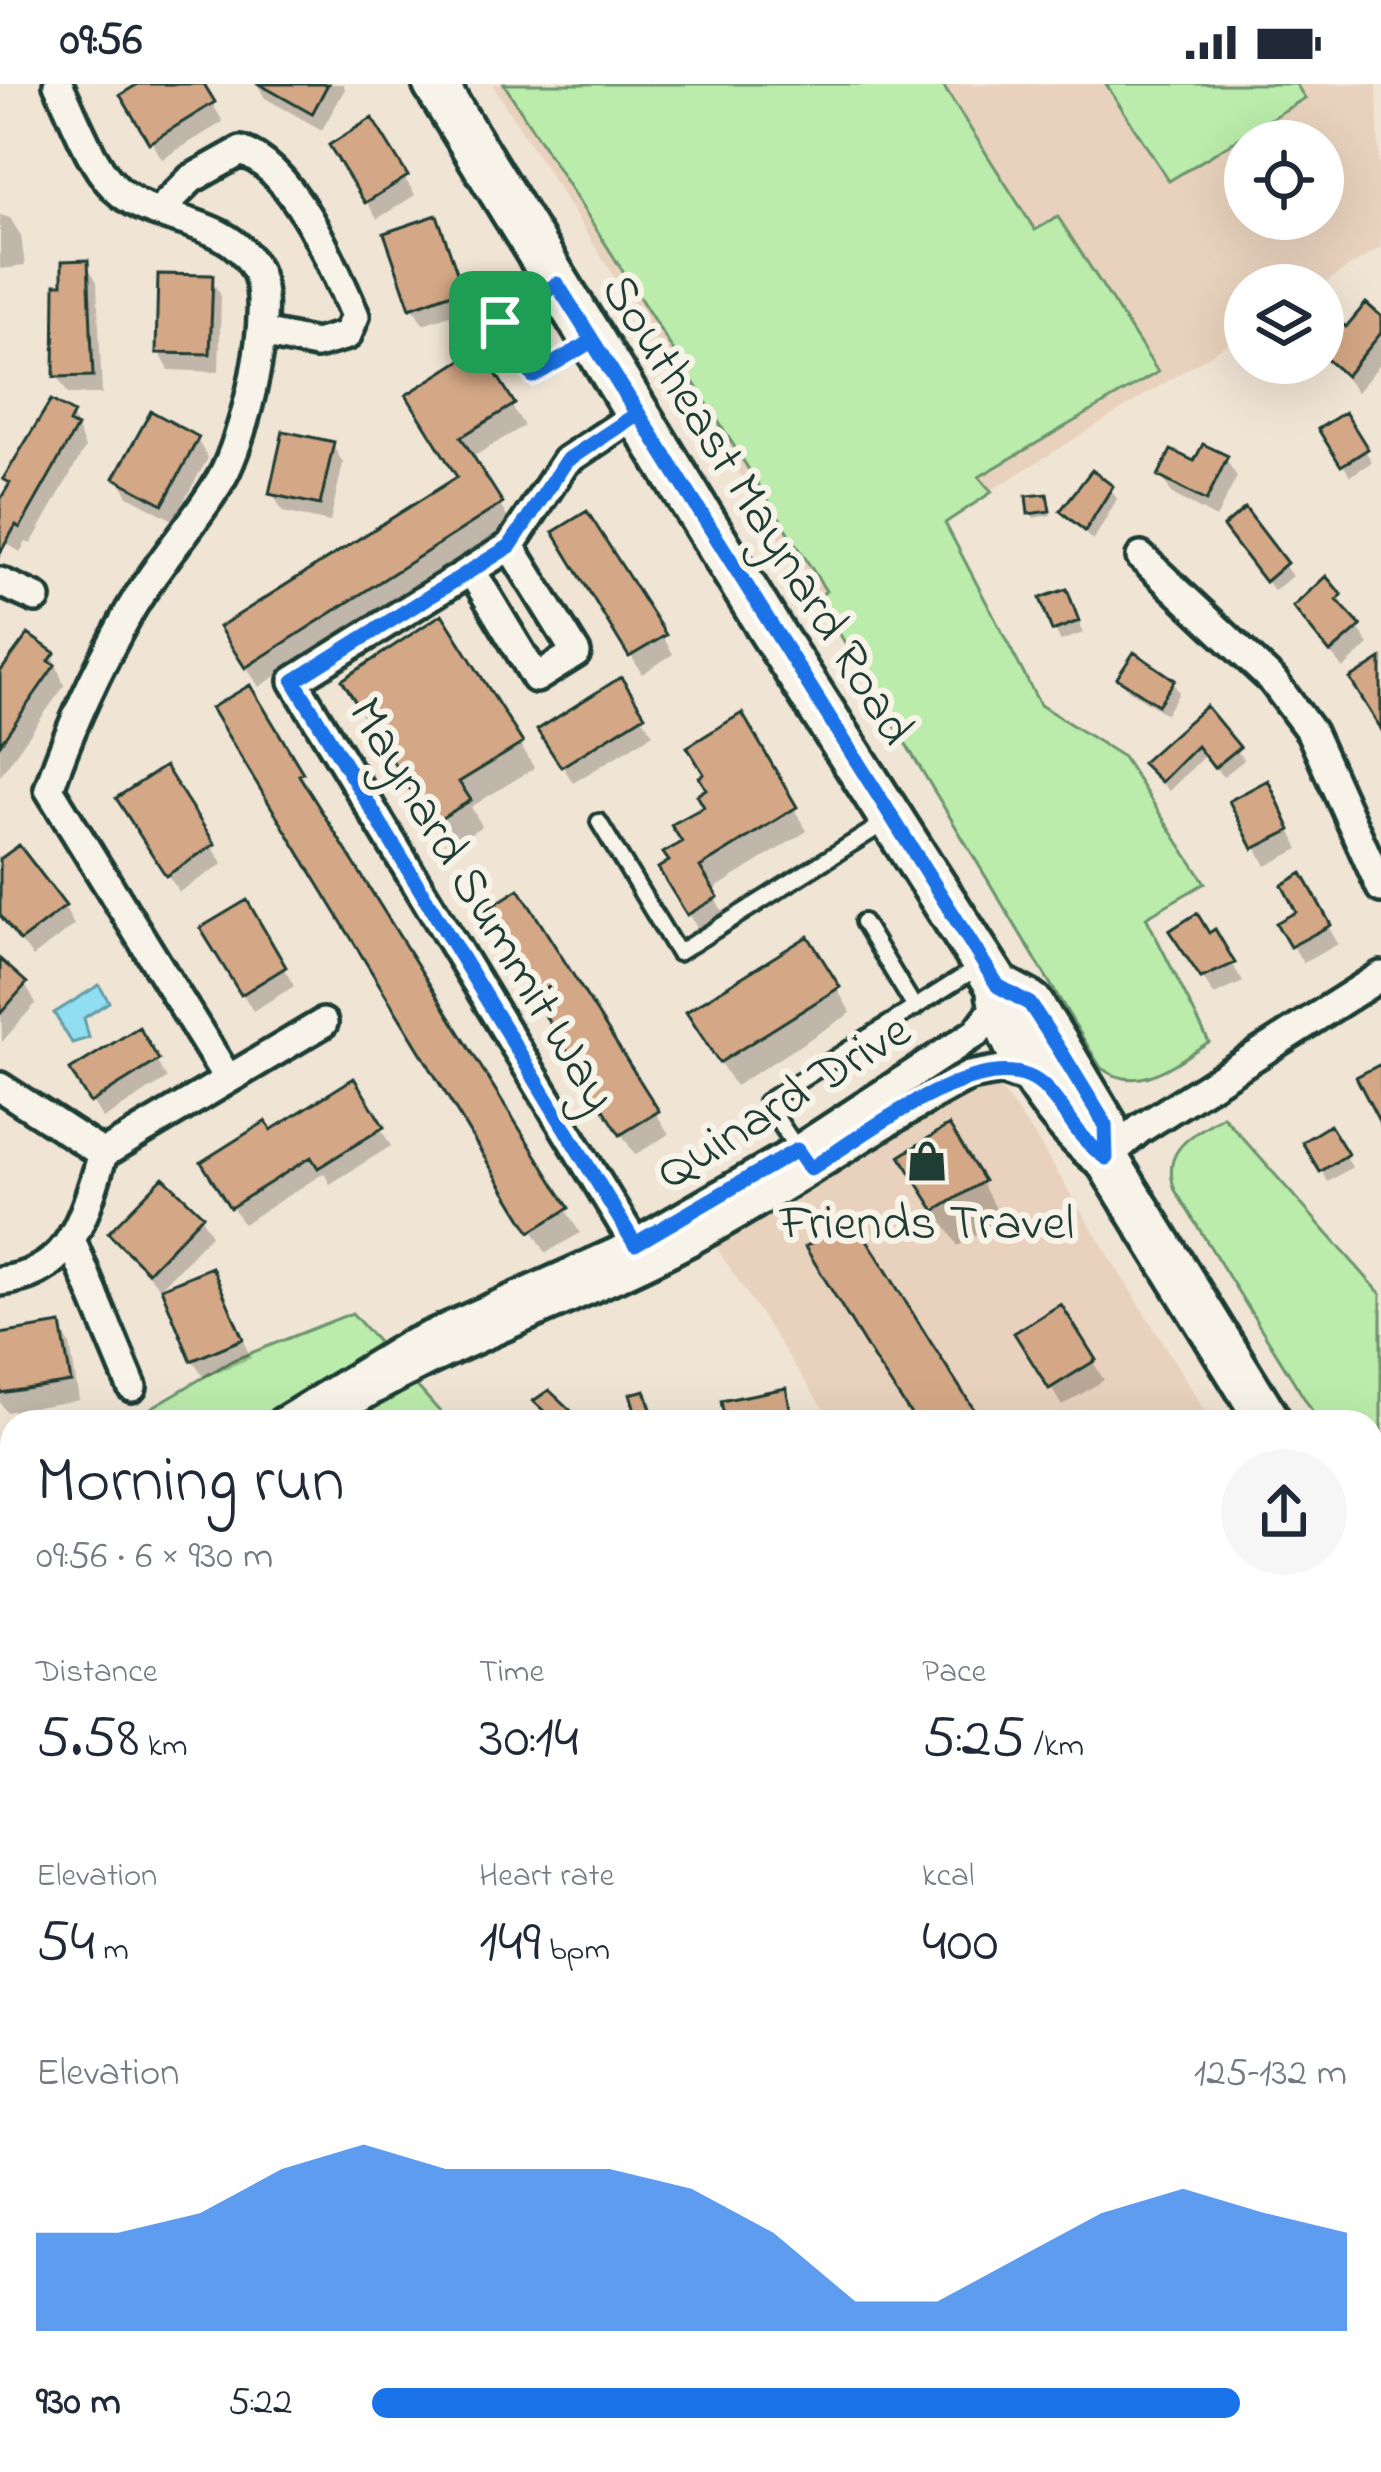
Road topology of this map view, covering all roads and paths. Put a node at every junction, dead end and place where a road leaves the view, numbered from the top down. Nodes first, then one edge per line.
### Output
1 (58, 84) edge
2 (435, 84) edge
3 (160, 210) junction
4 (557, 284) junction
5 (262, 333) junction
6 (592, 341) junction
7 (637, 414) junction
8 (510, 546) junction
9 (1141, 557) dead end
10 (471, 570) junction
11 (0, 583) edge
12 (36, 598) dead end
13 (890, 820) junction
14 (598, 822) dead end
15 (1381, 888) edge
16 (863, 922) dead end
17 (1381, 976) edge
18 (994, 984) junction
19 (915, 1008) junction
20 (323, 1023) dead end
21 (228, 1079) junction
22 (1043, 1084) junction
23 (0, 1087) edge
24 (103, 1154) junction
25 (1106, 1158) junction
26 (804, 1160) junction
27 (635, 1244) junction
28 (73, 1245) junction
29 (0, 1281) edge
30 (132, 1387) dead end
31 (302, 1410) edge
32 (338, 1410) edge
33 (1262, 1410) edge

1 - 3 street
2 - 4 main road, Southeast Maynard Road
3 - 5 street
3 - 5 street
4 - 6 main road, Southeast Maynard Road
4 - 6 lane
5 - 21 street
6 - 7 main road, Southeast Maynard Road
7 - 8 street, Maynard Summit Way
7 - 13 main road, Southeast Maynard Road
8 - 10 street, Maynard Summit Way
8 - 10 street
9 - 15 street
10 - 27 street, Maynard Summit Way
11 - 12 street
13 - 14 lane
13 - 18 main road, Southeast Maynard Road
16 - 19 lane
17 - 25 street
18 - 19 lane
18 - 22 main road, Southeast Maynard Road
18 - 25 main road, Southeast Maynard Road
18 - 26 street, Quinard Drive
19 - 26 lane
20 - 21 street
21 - 24 street
22 - 25 main road, Southeast Maynard Road
22 - 26 street, Quinard Drive
23 - 24 street
24 - 28 street
25 - 33 main road, Southeast Maynard Road
26 - 27 street, Quinard Drive
26 - 32 street, Quinard Drive
27 - 31 street, Quinard Drive
28 - 29 street
28 - 30 street

